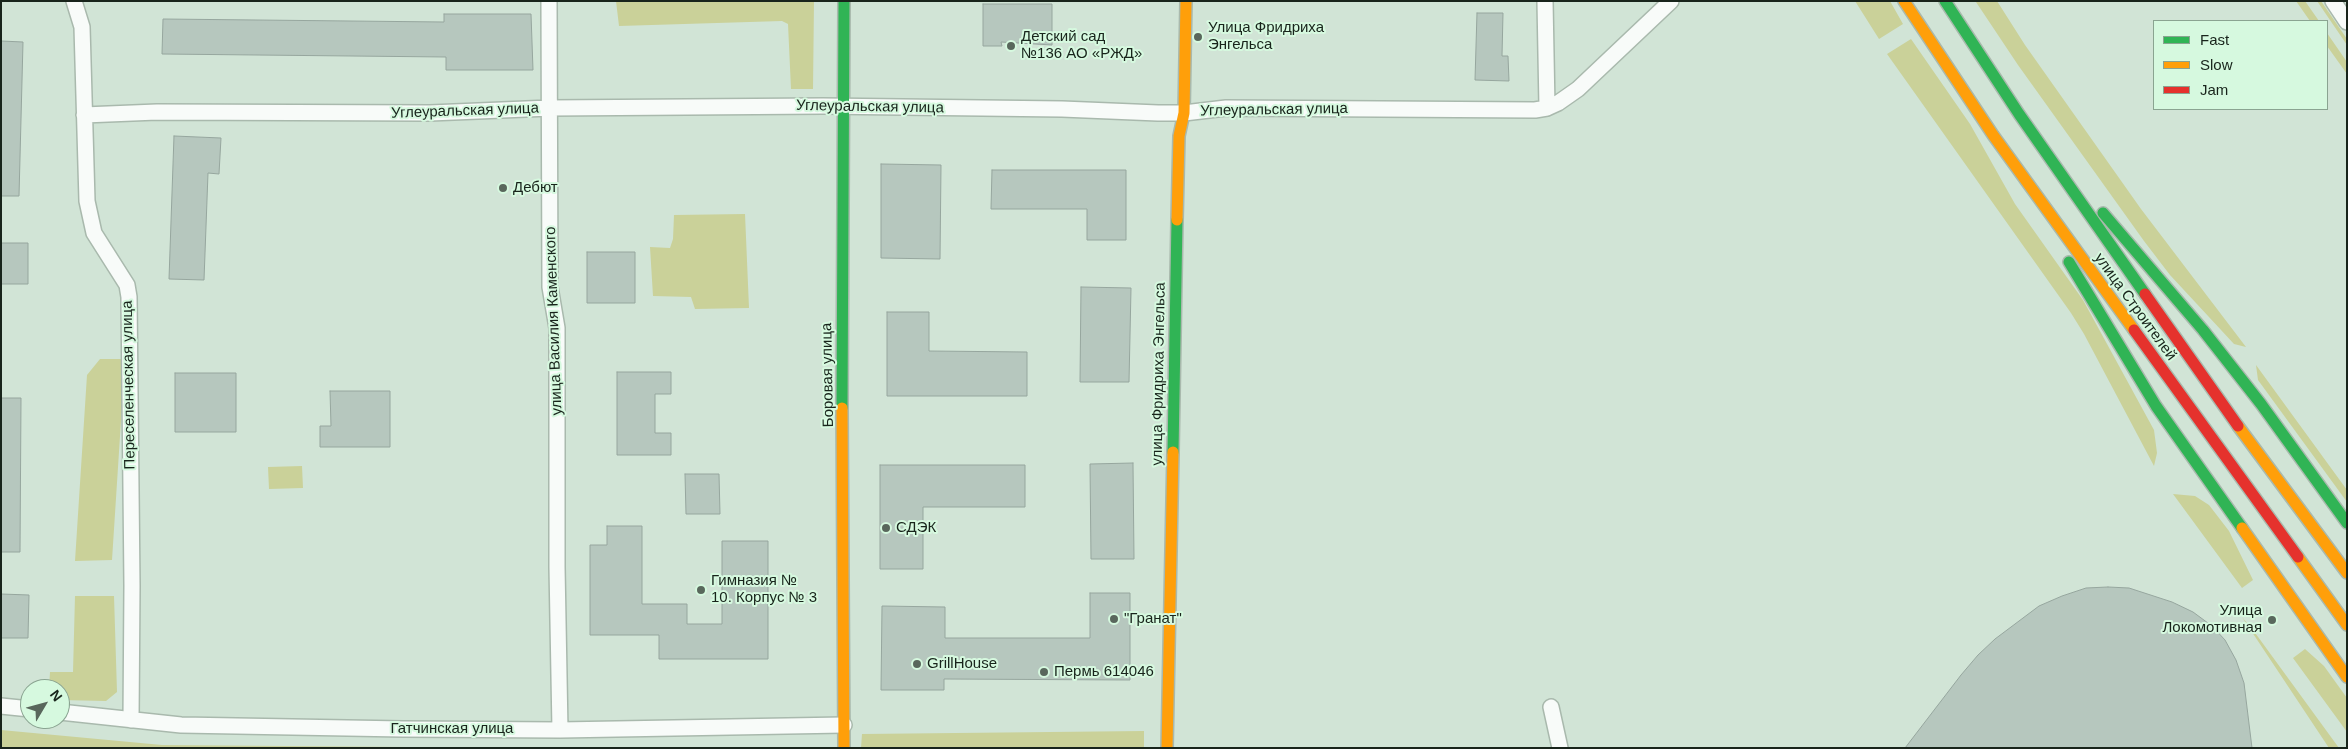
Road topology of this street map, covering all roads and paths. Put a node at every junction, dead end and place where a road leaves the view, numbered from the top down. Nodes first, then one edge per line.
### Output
1 (74, 1) edge
2 (549, 1) edge
3 (844, 1) edge
4 (1186, 1) edge
5 (1545, 1) edge
6 (1656, 1) edge
7 (1671, 1) edge
8 (1904, 1) edge
9 (1945, 1) edge
10 (2333, 1) edge
11 (2347, 22) edge
12 (1630, 40) junction
13 (844, 106) junction
14 (550, 108) junction
15 (1547, 108) junction
16 (1184, 113) junction
17 (2019, 114) junction
18 (84, 115) junction
19 (1993, 135) junction
20 (2347, 523) edge
21 (2347, 573) edge
22 (2347, 625) edge
23 (2347, 677) edge
24 (1, 706) edge
25 (1551, 707) dead end
26 (20, 708) edge
27 (70, 713) edge
28 (131, 720) junction
29 (844, 725) junction
30 (560, 730) junction
31 (844, 748) edge
32 (1167, 748) edge
33 (1560, 748) edge

1 - 18 street, Переселенческая улица
2 - 14 street, улица Василия Каменского
3 - 13 main road, Боровая улица
4 - 16 main road, улица Фридриха Энгельса
5 - 15 street
6 - 12 street
7 - 12 street
8 - 19 main road, улица Строителей
9 - 17 main road, улица Строителей
10 - 11 street
12 - 15 street, Углеуральская улица
13 - 14 street, Углеуральская улица
13 - 16 street, Углеуральская улица
13 - 29 main road, Боровая улица
14 - 18 street, Углеуральская улица
14 - 30 street, улица Василия Каменского
15 - 16 street, Углеуральская улица
16 - 32 main road, улица Фридриха Энгельса
17 - 20 main road
17 - 21 main road, улица Строителей
18 - 28 street, Переселенческая улица
19 - 22 main road, улица Строителей
19 - 23 main road
24 - 26 street
25 - 33 street
27 - 28 street, Гатчинская улица
28 - 30 street, Гатчинская улица
29 - 30 street, Гатчинская улица
29 - 31 main road, Боровая улица

